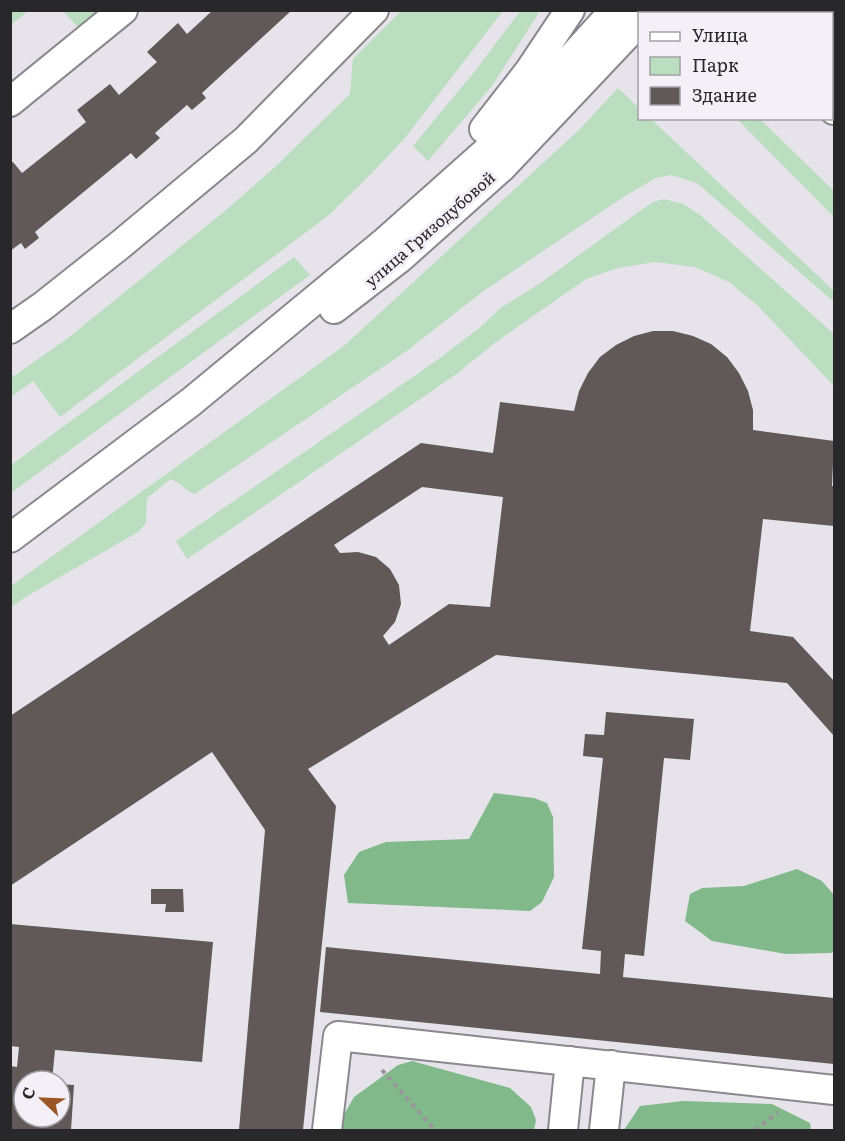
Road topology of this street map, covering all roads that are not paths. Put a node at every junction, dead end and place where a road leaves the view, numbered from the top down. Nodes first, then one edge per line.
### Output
1 (123, 10) edge
2 (374, 10) edge
3 (570, 10) edge
4 (615, 10) edge
5 (638, 22) edge
6 (10, 102) edge
7 (342, 279) junction
8 (10, 329) edge
9 (191, 402) junction
10 (10, 538) edge
11 (570, 1061) junction
12 (611, 1065) junction
13 (834, 1090) edge
14 (327, 1131) edge
15 (563, 1131) edge
16 (604, 1131) edge

1 - 6 street
2 - 8 street
3 - 7 street
4 - 7 street, улица Гризодубовой
5 - 9 street, улица Гризодубовой
7 - 9 street, улица Гризодубовой
9 - 10 street, улица Гризодубовой
11 - 12 street
11 - 14 street
11 - 15 street
12 - 13 street
12 - 16 street

